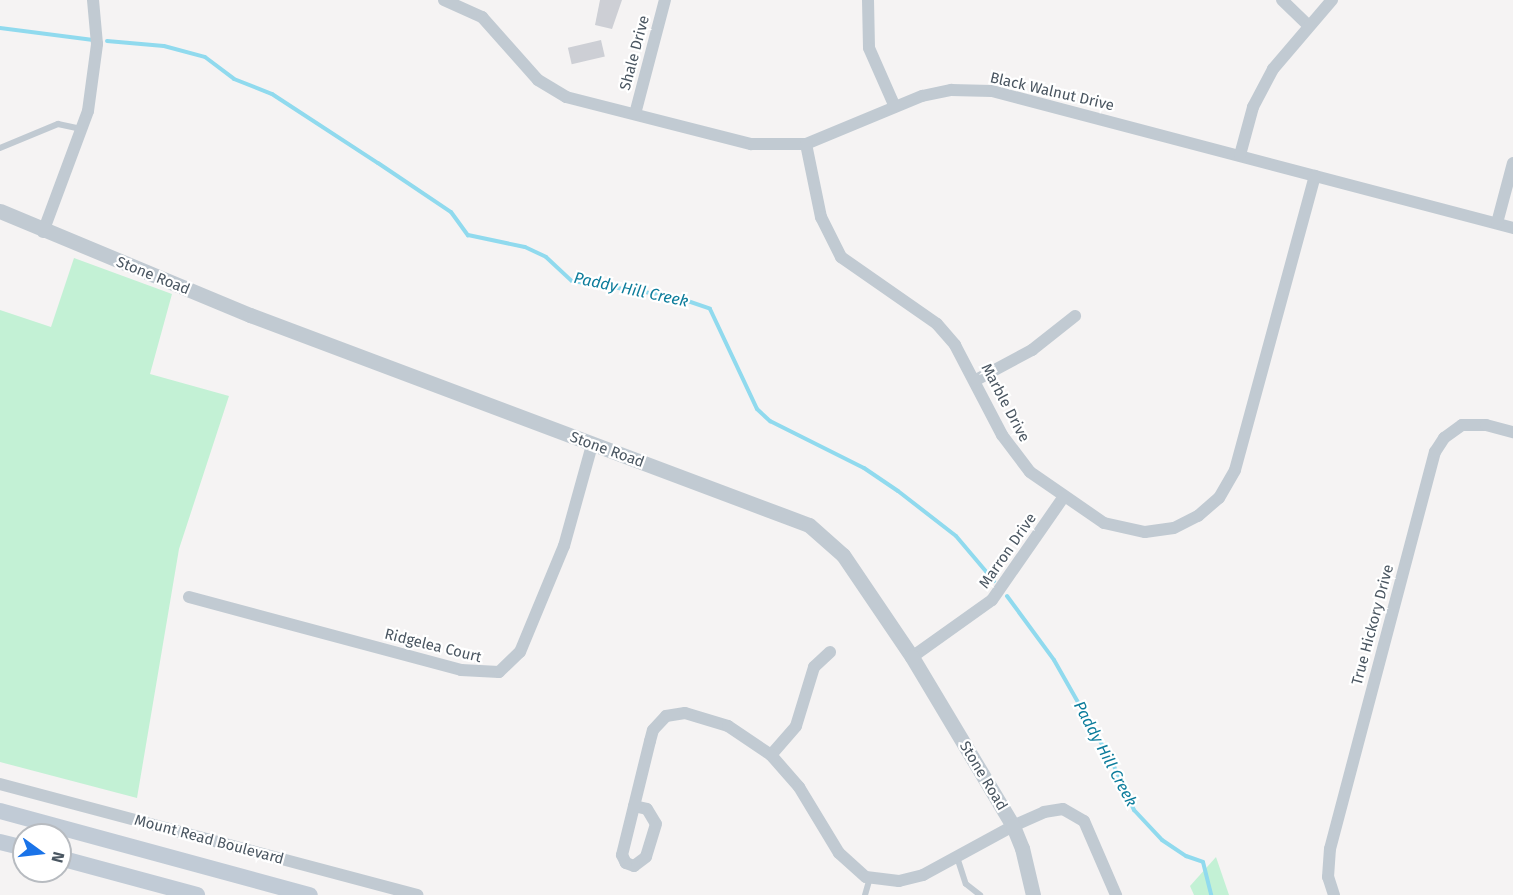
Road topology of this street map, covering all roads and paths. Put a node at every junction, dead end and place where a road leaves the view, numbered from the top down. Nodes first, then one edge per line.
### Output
1 (93, 0) edge
2 (444, 0) edge
3 (665, 0) edge
4 (868, 0) edge
5 (1282, 0) edge
6 (1332, 0) edge
7 (1308, 25) junction
8 (895, 107) junction
9 (635, 114) junction
10 (83, 129) junction
11 (806, 144) junction
12 (0, 148) edge
13 (1240, 155) junction
14 (1513, 163) edge
15 (1315, 176) junction
16 (0, 212) edge
17 (1497, 223) junction
18 (1513, 228) edge
19 (43, 232) junction
20 (1075, 316) dead end
21 (976, 380) junction
22 (1513, 432) edge
23 (592, 445) junction
24 (1063, 498) junction
25 (189, 597) dead end
26 (830, 652) dead end
27 (912, 657) junction
28 (771, 755) junction
29 (0, 784) edge
30 (634, 806) dead end
31 (0, 811) edge
32 (1013, 826) junction
33 (957, 857) junction
34 (72, 861) edge
35 (870, 878) junction
36 (197, 895) edge
37 (310, 895) edge
38 (418, 895) edge
39 (865, 895) edge
40 (980, 895) edge
41 (1033, 895) edge
42 (1116, 895) edge
43 (1334, 895) edge

1 - 10 street
2 - 9 street, Black Walnut Drive
3 - 9 street, Shale Drive
4 - 8 street
5 - 7 street
6 - 7 street
7 - 13 street
8 - 11 street, Black Walnut Drive
8 - 13 street, Black Walnut Drive
9 - 11 street, Black Walnut Drive
10 - 12 lane
10 - 19 street
11 - 21 street, Marble Drive
13 - 15 street, Black Walnut Drive
14 - 17 street
15 - 17 street, Black Walnut Drive
15 - 24 street, Marble Drive
16 - 19 street, Stone Road
17 - 18 street, Black Walnut Drive
19 - 23 street, Stone Road
20 - 21 street
21 - 24 street, Marble Drive
22 - 43 street, True Hickory Drive
23 - 25 street, Ridgelea Court
23 - 27 street, Stone Road
24 - 27 street, Marron Drive
26 - 28 street
27 - 32 street, Stone Road
28 - 30 street
28 - 35 street
29 - 38 street, Mount Read Boulevard
31 - 37 main road, Mount Read Boulevard
32 - 33 street
32 - 41 street, Stone Road
32 - 42 street
33 - 35 street
33 - 40 lane
34 - 36 main road
35 - 39 lane

